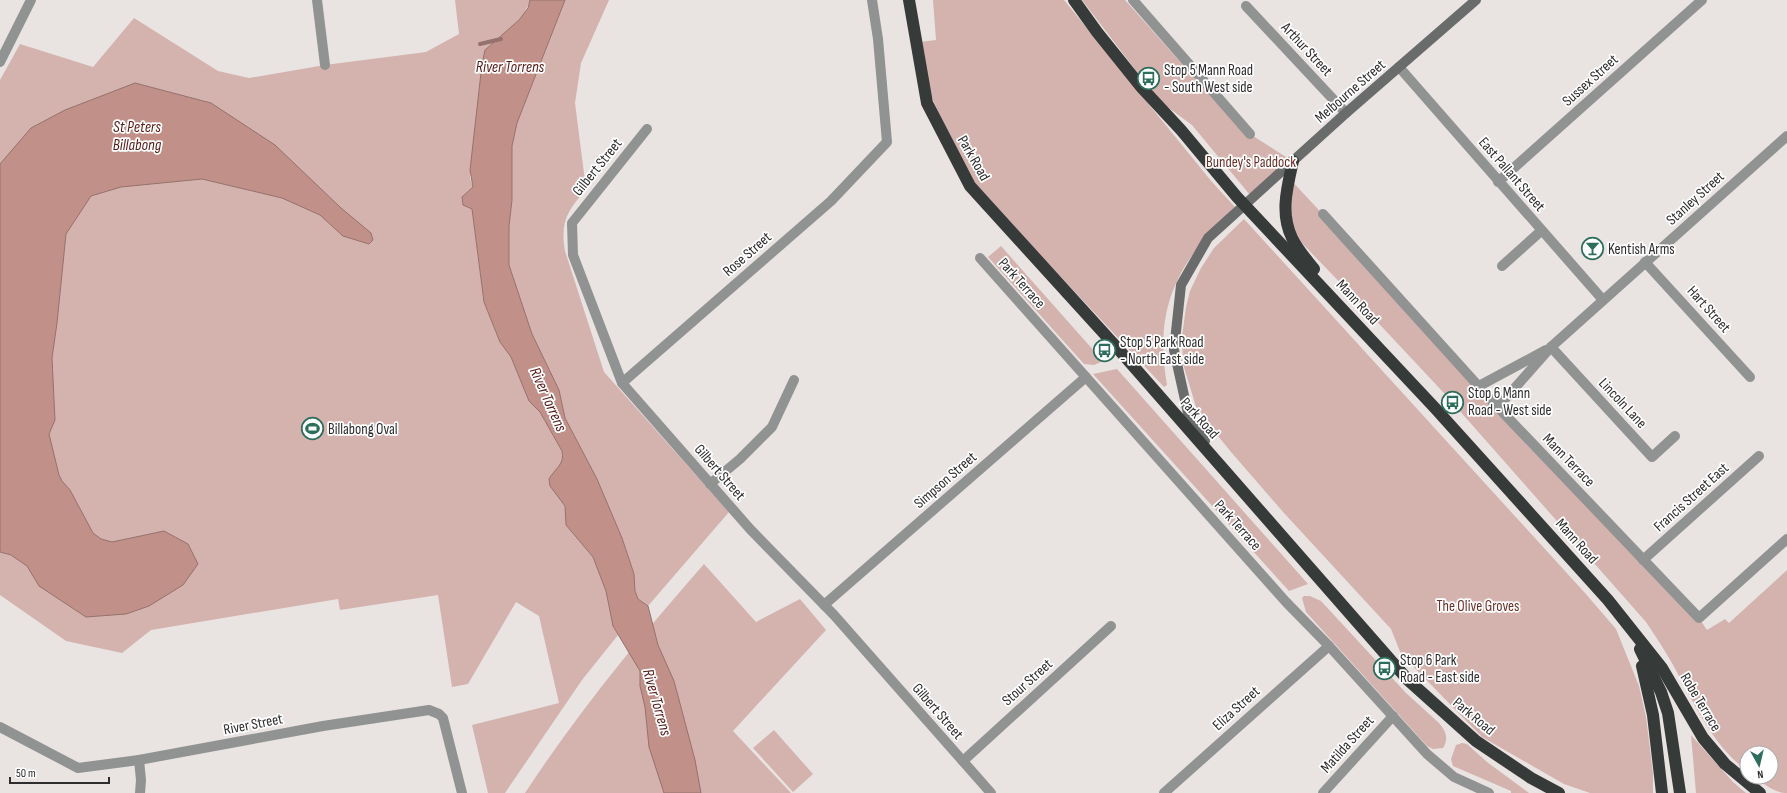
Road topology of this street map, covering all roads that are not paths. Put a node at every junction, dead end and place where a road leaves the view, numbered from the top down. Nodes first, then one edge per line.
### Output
1 (31, 0) edge
2 (317, 0) edge
3 (872, 0) edge
4 (909, 0) edge
5 (1074, 0) edge
6 (1133, 0) edge
7 (1476, 0) edge
8 (1702, 0) edge
9 (1246, 6) dead end
10 (0, 62) edge
11 (324, 65) dead end
12 (1399, 67) junction
13 (1346, 113) junction
14 (647, 129) dead end
15 (1250, 134) dead end
16 (1787, 136) edge
17 (1293, 161) junction
18 (1498, 182) junction
19 (1245, 205) junction
20 (1323, 214) dead end
21 (1541, 231) junction
22 (980, 258) dead end
23 (1645, 262) junction
24 (1502, 266) dead end
25 (1603, 300) junction
26 (1342, 308) junction
27 (1551, 347) junction
28 (1750, 376) dead end
29 (1086, 377) junction
30 (794, 380) dead end
31 (622, 383) junction
32 (1479, 386) junction
33 (1498, 407) junction
34 (1675, 436) dead end
35 (1759, 456) dead end
36 (1229, 474) junction
37 (710, 484) junction
38 (1787, 539) edge
39 (1643, 560) junction
40 (824, 605) junction
41 (1624, 620) junction
42 (1111, 626) dead end
43 (1329, 646) junction
44 (1393, 716) junction
45 (0, 726) edge
46 (139, 760) junction
47 (963, 761) junction
48 (1531, 778) junction
49 (140, 793) edge
50 (462, 793) edge
51 (991, 793) edge
52 (1164, 793) edge
53 (1324, 793) edge
54 (1489, 793) edge
55 (1549, 793) edge
56 (1559, 793) edge
57 (1662, 793) edge
58 (1680, 793) edge
59 (1760, 793) edge

1 - 10 street
2 - 11 street
3 - 31 street, Rose Street
4 - 36 highway, Park Road
5 - 19 highway, Mann Road
6 - 15 street
7 - 12 main road, Melbourne Street
8 - 18 street, Sussex Street
9 - 13 street, Arthur Street
12 - 13 main road, Melbourne Street
12 - 18 street, East Pallant Street
13 - 17 main road, Melbourne Street
14 - 31 street, Gilbert Street
16 - 23 street, Stanley Street
17 - 19 main road, Melbourne Street
17 - 26 highway
18 - 21 street, East Pallant Street
19 - 26 highway, Mann Road
19 - 36 main road, Melbourne Street
20 - 32 street, Mann Terrace
21 - 24 street
21 - 25 street, East Pallant Street
22 - 29 street, Park Terrace
23 - 25 street, Stanley Street
23 - 28 street, Hart Street
25 - 27 street, Stanley Street
26 - 41 highway, Mann Road
27 - 32 street, Stanley Street
27 - 33 street, Stanley Street
27 - 34 street, Lincoln Lane
29 - 40 street, Simpson Street
29 - 43 street, Park Terrace
30 - 37 street
31 - 37 street, Gilbert Street
32 - 33 street, Mann Terrace
33 - 39 street, Mann Terrace
35 - 39 street, Francis Street East
36 - 48 highway, Park Road
37 - 40 street, Gilbert Street
38 - 39 street, Mann Terrace
40 - 47 street, Gilbert Street
41 - 57 highway
41 - 58 highway
41 - 59 highway, Robe Terrace
42 - 47 street, Stour Street
43 - 44 street, Park Terrace
43 - 52 street, Eliza Street
44 - 53 street, Matilda Street
44 - 54 street, Park Terrace
45 - 46 street, River Street
46 - 49 street
46 - 50 street, River Street
47 - 51 street, Gilbert Street
48 - 55 highway
48 - 56 highway, Park Road

